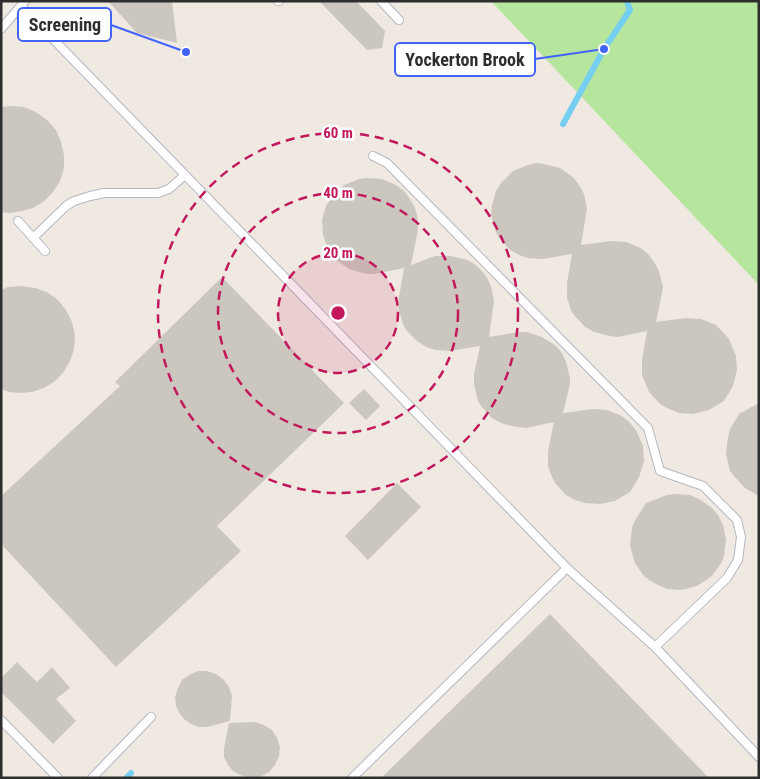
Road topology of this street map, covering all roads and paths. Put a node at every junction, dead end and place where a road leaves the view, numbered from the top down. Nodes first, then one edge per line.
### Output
1 (381, 1) edge
2 (23, 4) edge
3 (399, 20) dead end
4 (1, 28) edge
5 (373, 156) dead end
6 (185, 175) junction
7 (18, 221) dead end
8 (33, 238) junction
9 (46, 251) dead end
10 (567, 568) junction
11 (655, 647) junction
12 (151, 718) dead end
13 (1, 720) edge
14 (759, 757) edge
15 (58, 778) edge
16 (92, 778) edge
17 (352, 778) edge

1 - 3 lane
2 - 4 lane
2 - 6 lane
5 - 11 lane
6 - 8 lane
6 - 10 lane
7 - 8 lane
8 - 9 lane
10 - 11 lane
10 - 17 lane
11 - 14 lane
12 - 16 lane
13 - 15 lane

